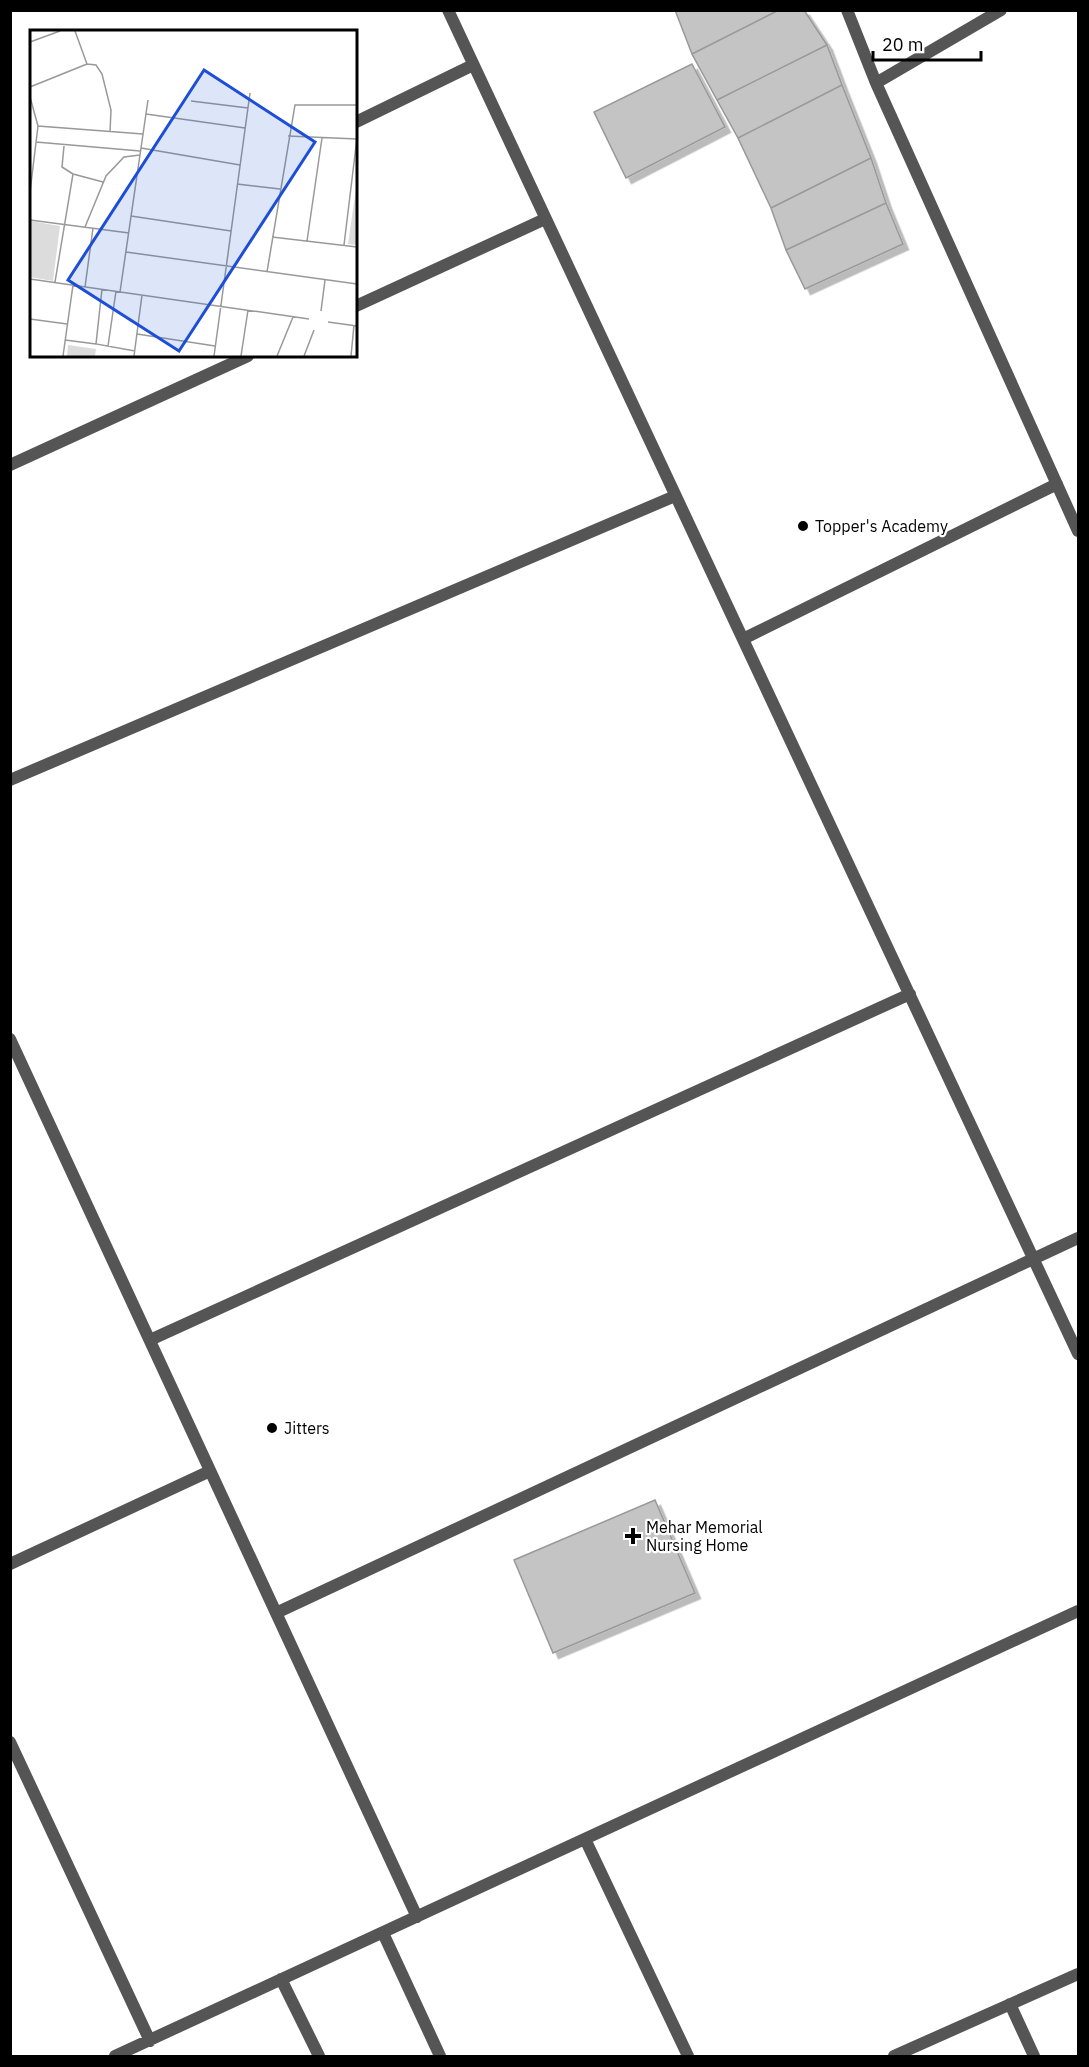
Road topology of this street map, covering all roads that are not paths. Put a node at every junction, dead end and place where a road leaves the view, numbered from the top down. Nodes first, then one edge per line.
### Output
1 (448, 10) edge
2 (847, 10) edge
3 (1000, 10) edge
4 (473, 65) junction
5 (876, 83) junction
6 (357, 122) edge
7 (545, 219) junction
8 (357, 306) edge
9 (247, 357) edge
10 (10, 465) edge
11 (1057, 484) junction
12 (675, 496) junction
13 (1078, 531) edge
14 (743, 639) junction
15 (10, 780) edge
16 (910, 994) junction
17 (10, 1039) edge
18 (1078, 1238) edge
19 (1034, 1259) junction
20 (150, 1340) junction
21 (1078, 1354) edge
22 (210, 1471) junction
23 (10, 1564) edge
24 (1078, 1611) edge
25 (276, 1613) junction
26 (10, 1742) edge
27 (585, 1839) junction
28 (417, 1917) junction
29 (383, 1933) junction
30 (1078, 1974) edge
31 (281, 1980) junction
32 (1010, 2004) junction
33 (150, 2041) junction
34 (115, 2056) edge
35 (319, 2056) edge
36 (440, 2056) edge
37 (688, 2056) edge
38 (894, 2056) edge
39 (1034, 2056) edge

1 - 4 street
2 - 5 street
3 - 5 street
4 - 6 street
4 - 7 street
5 - 11 street
7 - 8 street
7 - 12 street
9 - 10 street
11 - 13 street
11 - 14 street
12 - 14 street
12 - 15 street
14 - 16 street
16 - 19 street
16 - 20 street
17 - 20 street
18 - 19 street
19 - 21 street
19 - 25 street
20 - 22 street
22 - 23 street
22 - 25 street
24 - 27 street
25 - 28 street
26 - 33 street
27 - 28 street
27 - 37 street
28 - 29 street
29 - 31 street
29 - 36 street
30 - 32 street
31 - 33 street
31 - 35 street
32 - 38 street
32 - 39 street
33 - 34 street

